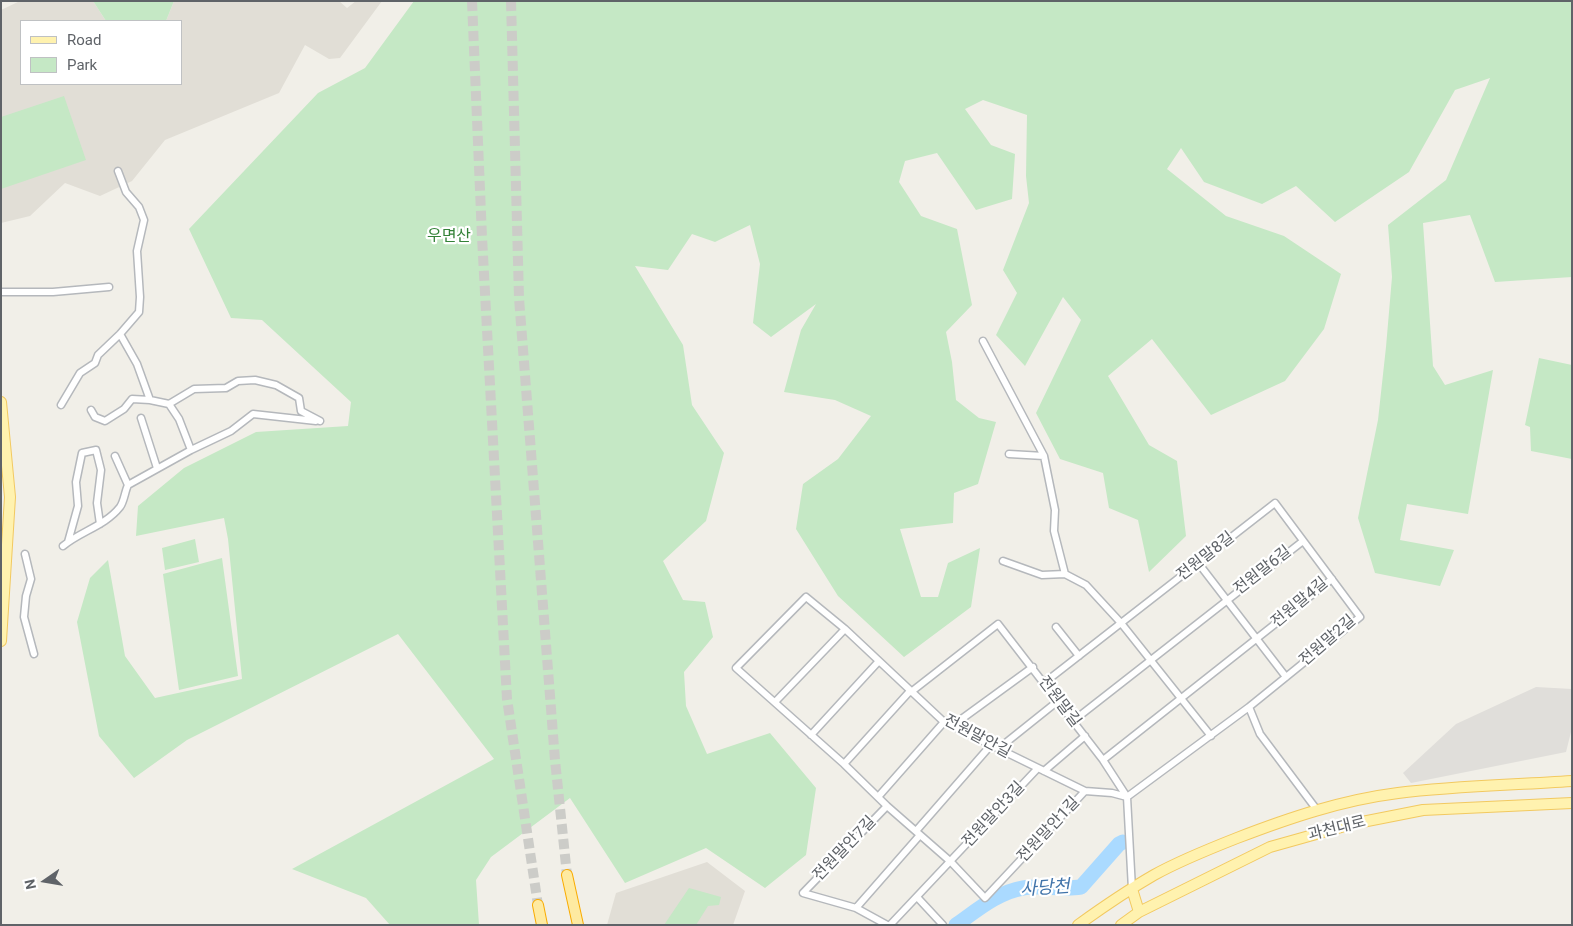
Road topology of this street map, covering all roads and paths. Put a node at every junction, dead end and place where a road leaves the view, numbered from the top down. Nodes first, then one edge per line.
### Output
1 (118, 171) dead end
2 (109, 287) dead end
3 (1, 292) edge
4 (120, 334) junction
5 (983, 341) dead end
6 (150, 400) junction
7 (1, 402) edge
8 (169, 404) junction
9 (61, 405) dead end
10 (91, 410) dead end
11 (141, 418) dead end
12 (191, 450) junction
13 (1010, 454) dead end
14 (115, 456) dead end
15 (1044, 456) junction
16 (157, 468) junction
17 (128, 485) junction
18 (6, 497) edge
19 (1288, 519) joint
20 (100, 524) junction
21 (1303, 541) junction
22 (25, 554) dead end
23 (1003, 561) dead end
24 (1199, 564) junction
25 (1065, 574) junction
26 (1332, 579) junction
27 (806, 597) joint
28 (1226, 600) junction
29 (1122, 623) junction
30 (1056, 627) dead end
31 (845, 629) junction
32 (1256, 639) junction
33 (1, 641) edge
34 (34, 654) dead end
35 (1079, 656) junction
36 (1150, 660) junction
37 (878, 661) junction
38 (1033, 667) junction
39 (1286, 677) junction
40 (1044, 683) junction
41 (911, 691) junction
42 (1181, 698) junction
43 (1058, 701) junction
44 (775, 702) junction
45 (1249, 707) junction
46 (1072, 721) junction
47 (944, 722) junction
48 (952, 726) junction
49 (811, 734) junction
50 (1085, 736) junction
51 (1211, 736) junction
52 (991, 746) junction
53 (998, 749) junction
54 (1103, 760) junction
55 (844, 764) junction
56 (1041, 770) junction
57 (1572, 781) edge
58 (1085, 792) junction
59 (878, 797) junction
60 (1126, 797) junction
61 (1572, 803) edge
62 (887, 806) junction
63 (1317, 810) junction
64 (918, 833) junction
65 (951, 862) junction
66 (567, 875) tunnel mouth
67 (1132, 889) junction
68 (917, 897) junction
69 (538, 905) tunnel mouth
70 (856, 908) junction
71 (1140, 912) junction
72 (542, 925) edge
73 (578, 925) edge
74 (889, 925) edge
75 (943, 925) edge
76 (1078, 925) edge
77 (1121, 925) edge

1 - 4 street
2 - 3 street
4 - 6 street
4 - 9 street
5 - 15 street
6 - 8 street
6 - 10 street
7 - 18 main road
8 - 12 street
8 - 12 street
11 - 16 street
12 - 16 street
13 - 15 street
14 - 17 street
15 - 25 street
16 - 17 street
17 - 20 street
18 - 33 main road
19 - 21 street, 전원말6길
19 - 24 street, 전원말8길
20 - 20 street
21 - 26 street, 전원말4길
21 - 28 street, 전원말6길
22 - 34 street
23 - 25 street
24 - 28 street, 전원말6길
24 - 29 street, 전원말8길
25 - 29 street
26 - 32 street, 전원말4길
26 - 39 street, 전원말2길
27 - 31 street, 전원말안길
27 - 44 street, 전원말안7길
28 - 32 street, 전원말4길
28 - 36 street, 전원말6길
29 - 35 street, 전원말8길
29 - 36 street
30 - 35 street
31 - 37 street, 전원말안길
31 - 44 street
32 - 39 street, 전원말2길
32 - 42 street, 전원말4길
35 - 40 street, 전원말8길
36 - 42 street
36 - 46 street, 전원말6길
37 - 41 street, 전원말안길
37 - 49 street
38 - 40 street, 전원말길
38 - 41 street, 전원말길
38 - 48 street
39 - 45 street, 전원말2길
40 - 43 street, 전원말길
41 - 47 street, 전원말안길
41 - 55 street
42 - 51 street
42 - 54 street, 전원말4길
43 - 46 street, 전원말길
43 - 53 street
44 - 49 street, 전원말안7길
45 - 51 street, 전원말2길
45 - 63 street, 과천대로
46 - 50 street, 전원말길
47 - 48 street, 전원말안길
47 - 59 street, 전원말안7길
48 - 52 street, 전원말안길
49 - 55 street, 전원말안7길
50 - 54 street, 전원말길
50 - 56 street, 전원말안3길
51 - 60 street, 전원말2길
52 - 53 street, 전원말안길
52 - 64 street
53 - 56 street, 전원말안길
54 - 60 street, 전원말길
55 - 59 street, 전원말안7길
56 - 58 street, 전원말안길
56 - 65 street, 전원말안3길
57 - 63 main road, 과천대로
58 - 60 street, 전원말안길
58 - 65 street, 전원말안1길
59 - 62 street, 전원말안3길
60 - 67 street, 전원말길
61 - 71 main road, 과천대로
62 - 64 street, 전원말안3길
62 - 70 street, 전원말안7길
63 - 67 main road, 과천대로
64 - 65 street, 전원말안3길
64 - 70 street
65 - 68 street, 전원말안3길
66 - 73 highway
67 - 71 main road
67 - 76 main road, 과천대로
68 - 74 street, 전원말안3길
68 - 75 street
69 - 72 highway
70 - 74 street
71 - 77 main road, 과천대로

